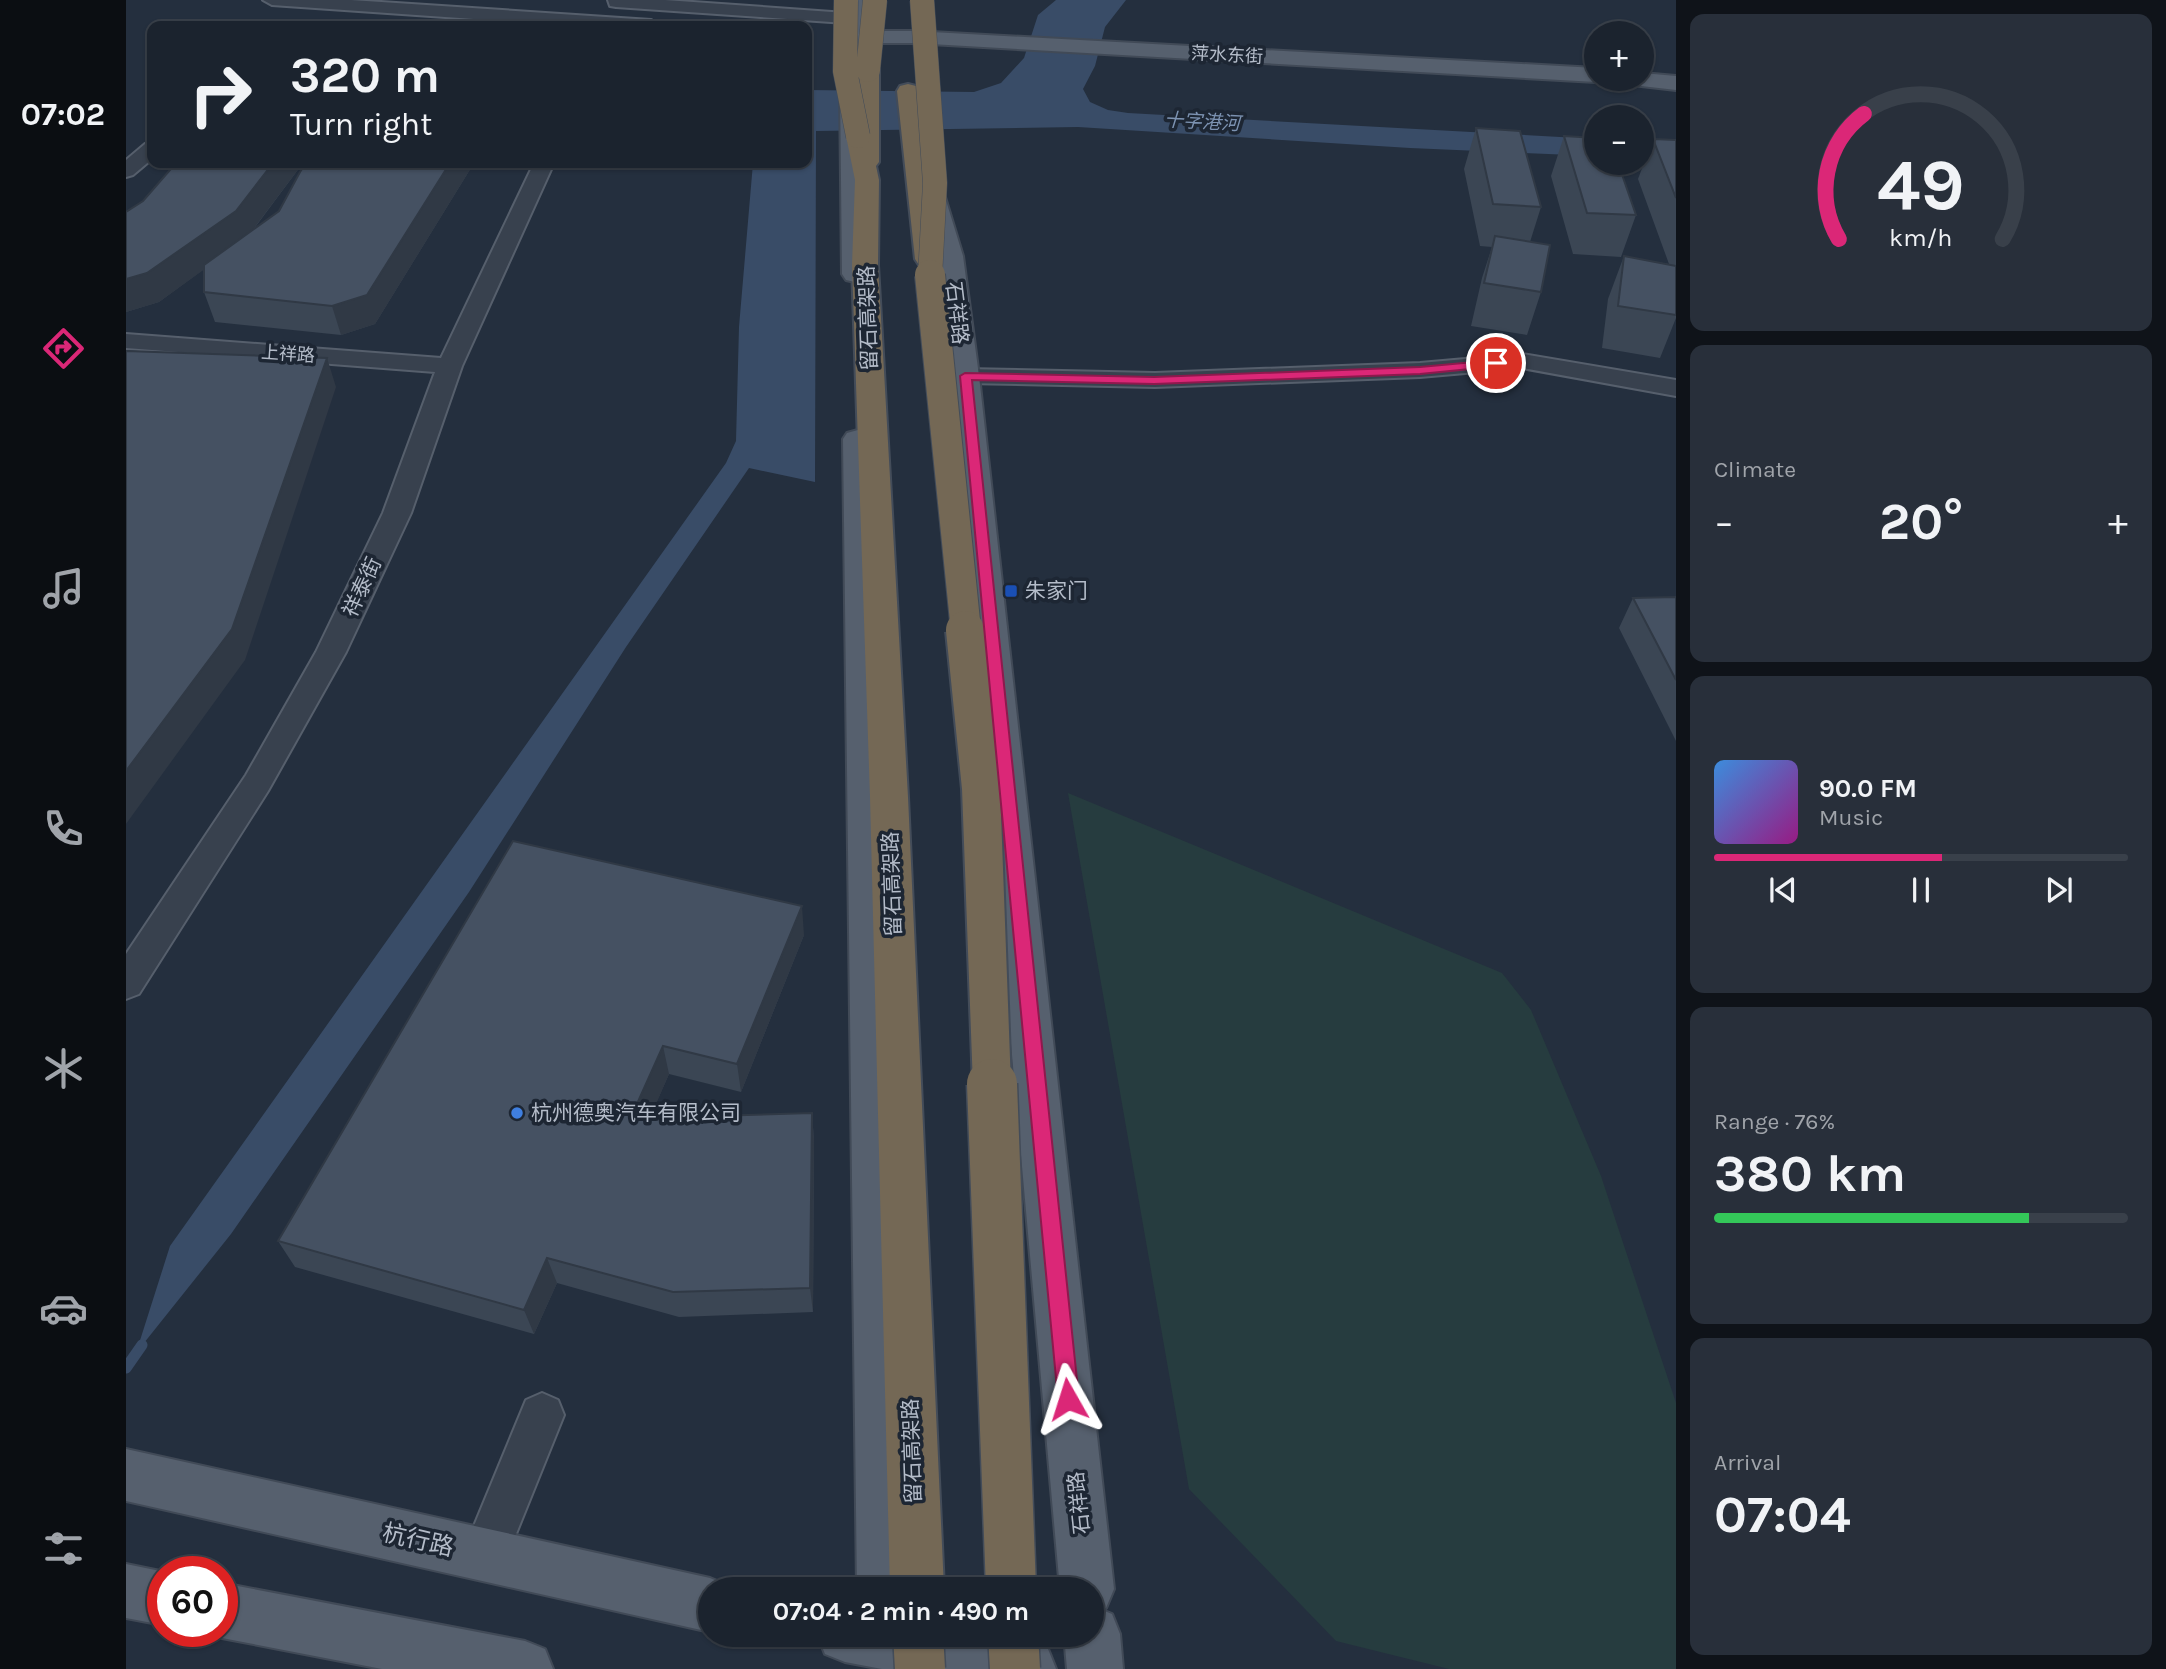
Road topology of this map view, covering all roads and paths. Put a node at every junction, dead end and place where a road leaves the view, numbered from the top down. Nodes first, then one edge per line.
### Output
1 (272, 0) edge
2 (846, 0) edge
3 (875, 0) edge
4 (612, 1) edge
5 (317, 4) junction
6 (912, 12) edge
7 (860, 19) edge
8 (298, 20) dead end
9 (552, 21) edge
10 (812, 33) edge
11 (1118, 43) junction
12 (1584, 63) edge
13 (1654, 69) edge
14 (1676, 71) edge
15 (1584, 74) edge
16 (1654, 81) edge
17 (1676, 83) edge
18 (147, 152) edge
19 (542, 168) edge
20 (126, 171) edge
21 (867, 180) junction
22 (126, 341) edge
23 (450, 366) junction
24 (965, 376) junction
25 (1676, 388) edge
26 (126, 984) edge
27 (542, 1415) dead end
28 (126, 1475) edge
29 (485, 1555) junction
30 (884, 1577) edge
31 (917, 1577) edge
32 (1012, 1577) edge
33 (1086, 1577) edge
34 (126, 1591) edge
35 (147, 1595) edge
36 (698, 1602) edge
37 (238, 1613) edge
38 (890, 1647) edge
39 (1014, 1647) edge
40 (1093, 1647) edge
41 (525, 1669) edge
42 (1015, 1669) edge
43 (1028, 1669) edge
44 (1096, 1669) edge

1 - 5 street
2 - 21 highway, 留石高架路, bridge
3 - 21 highway, 留石高架路, bridge
4 - 7 street
5 - 8 street
5 - 9 street
6 - 7 main road, 萍水东街
6 - 11 main road, 萍水东街
6 - 24 main road, 石祥路
6 - 32 highway, bridge
7 - 10 street
7 - 30 main road, bridge
11 - 12 main road, 萍水东街
11 - 15 main road, 萍水东街
13 - 14 main road
16 - 17 main road
18 - 20 street
19 - 23 street, 祥泰街
21 - 31 highway, 留石高架路
22 - 23 street, 上祥路
23 - 26 street, 祥泰街
24 - 25 street
24 - 33 main road, 石祥路
27 - 29 street
28 - 29 main road, 杭行路
29 - 36 main road, 杭行路
34 - 35 main road
37 - 41 main road
38 - 43 main road
39 - 42 highway, bridge
40 - 44 main road

